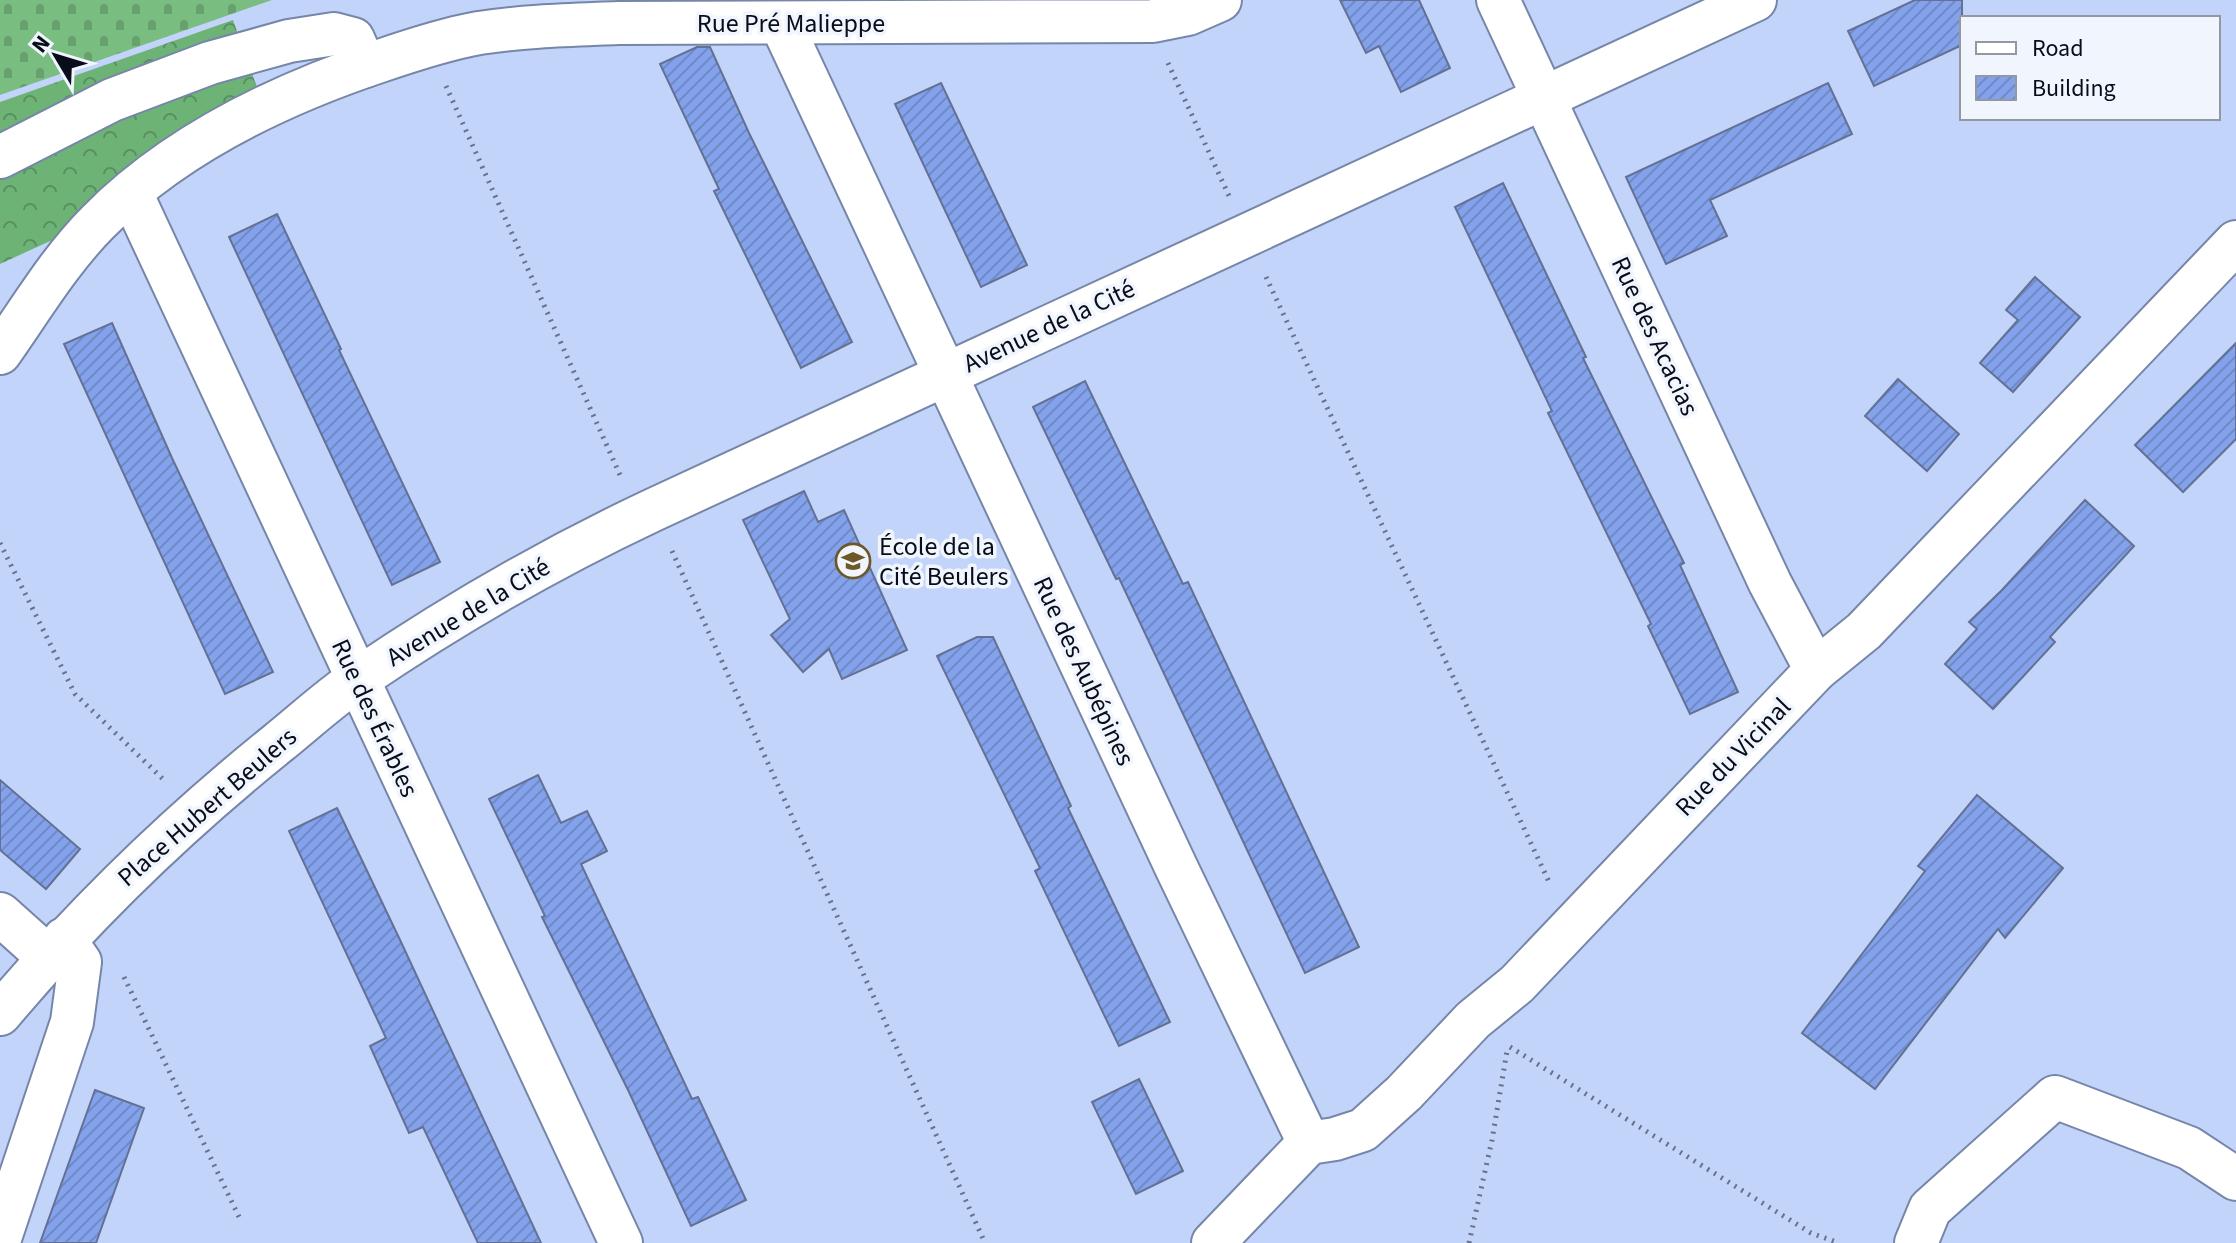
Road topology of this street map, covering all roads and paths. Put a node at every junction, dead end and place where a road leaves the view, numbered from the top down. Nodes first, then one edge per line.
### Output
1 (1220, 0) edge
2 (1498, 0) edge
3 (1755, 0) edge
4 (1153, 21) junction
5 (781, 23) junction
6 (428, 45) junction
7 (365, 66) junction
8 (1542, 97) junction
9 (0, 157) edge
10 (131, 193) junction
11 (1246, 234) junction
12 (2236, 242) edge
13 (0, 353) edge
14 (946, 374) junction
15 (646, 513) junction
16 (0, 543) edge
17 (1816, 670) junction
18 (356, 680) junction
19 (196, 812) junction
20 (0, 914) edge
21 (1570, 929) junction
22 (64, 953) junction
23 (0, 1014) edge
24 (1309, 1143) junction
25 (2236, 1179) edge
26 (240, 1219) dead end
27 (0, 1238) edge
28 (621, 1243) edge
29 (985, 1243) edge
30 (1213, 1243) edge
31 (1469, 1243) edge
32 (1839, 1243) edge
33 (1916, 1243) edge

1 - 4 street, Rue Pré Malieppe
2 - 8 street, Rue des Acacias
3 - 8 street, Avenue de la Cité
4 - 5 street, Rue Pré Malieppe
4 - 11 path
5 - 6 street, Rue Pré Malieppe
5 - 14 street, Rue des Aubépines
6 - 7 street, Rue Pré Malieppe
6 - 15 path
7 - 9 street
7 - 10 street, Rue Pré Malieppe
8 - 11 street, Avenue de la Cité
8 - 17 street, Rue des Acacias
10 - 13 street, Rue Pré Malieppe
10 - 18 street, Rue des Érables
11 - 14 street, Avenue de la Cité
11 - 21 path
12 - 17 street, Rue du Vicinal
14 - 15 street, Avenue de la Cité
14 - 24 street, Rue des Aubépines
15 - 18 street, Avenue de la Cité
15 - 29 path
16 - 19 path
17 - 21 street, Rue du Vicinal
18 - 19 street, Place Hubert Beulers
18 - 28 street, Rue des Érables
19 - 22 street, Place Hubert Beulers
20 - 22 street
21 - 24 street, Rue du Vicinal
22 - 23 street, Place Hubert Beulers
22 - 26 path
22 - 27 street
24 - 30 street
25 - 33 street
31 - 32 path

